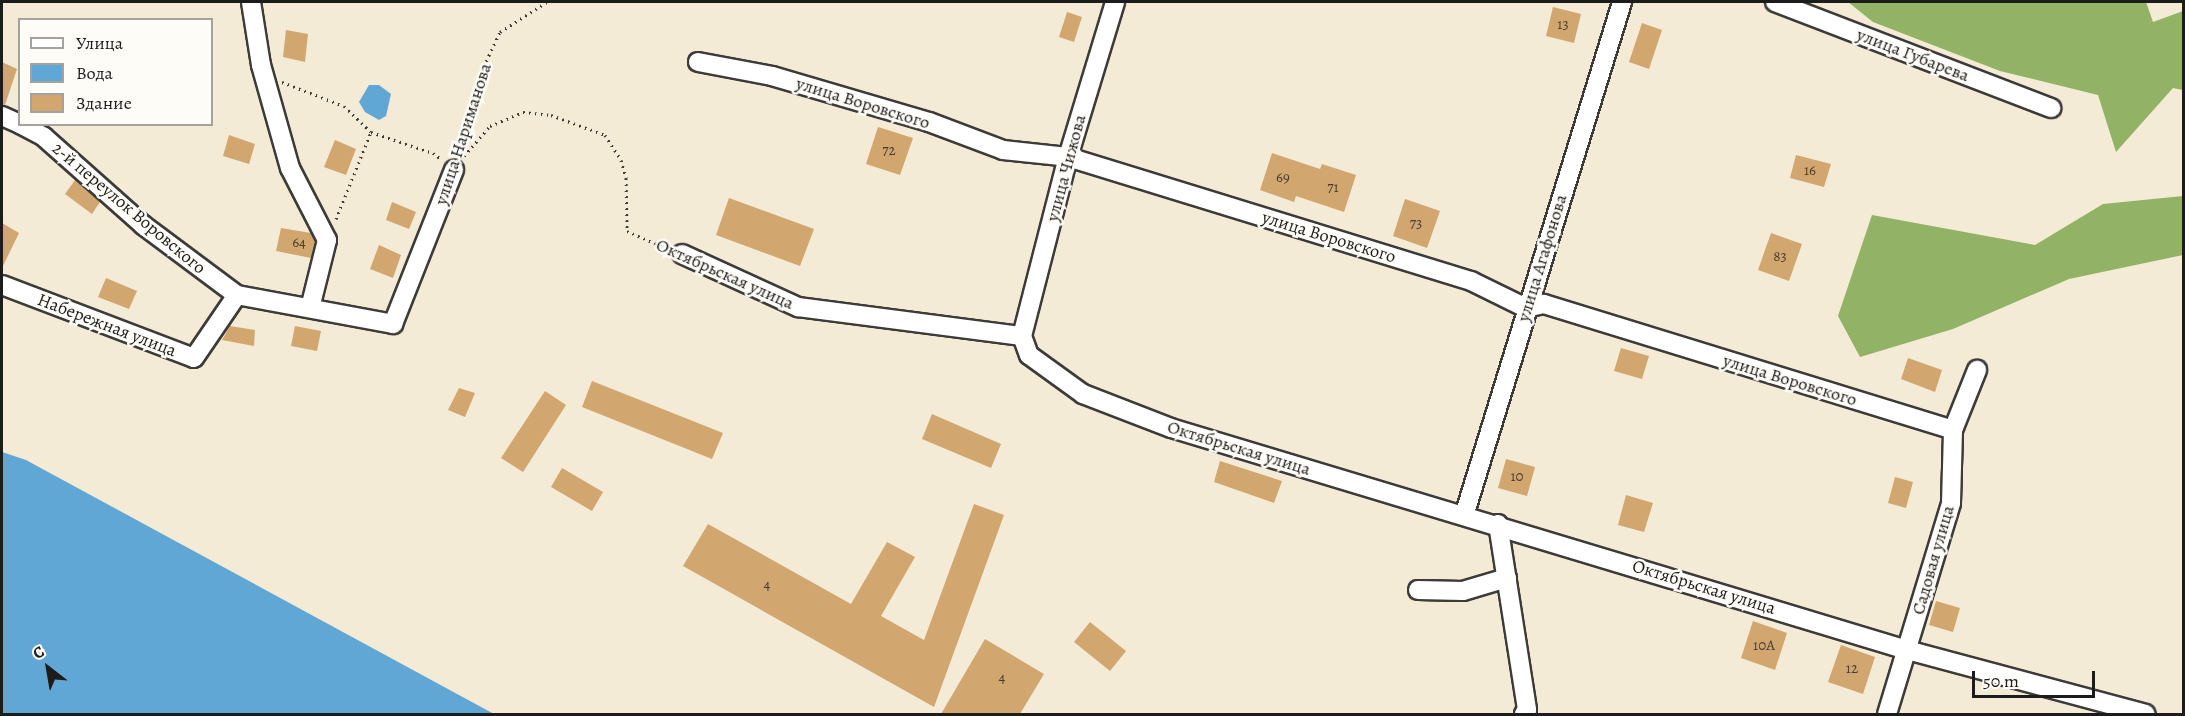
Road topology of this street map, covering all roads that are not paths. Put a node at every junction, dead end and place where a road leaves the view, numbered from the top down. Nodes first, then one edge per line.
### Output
1 (251, 2) edge
2 (1115, 2) edge
3 (1622, 2) edge
4 (1775, 2) edge
5 (698, 62) dead end
6 (2051, 108) dead end
7 (2, 116) edge
8 (18, 123) edge
9 (24, 126) edge
10 (1068, 156) junction
11 (454, 170) road end
12 (682, 254) road end
13 (2, 285) edge
14 (237, 295) junction
15 (310, 308) junction
16 (1526, 308) junction
17 (1022, 336) junction
18 (1977, 370) dead end
19 (1953, 430) junction
20 (1464, 516) junction
21 (1498, 524) junction
22 (1507, 578) junction
23 (1418, 590) dead end
24 (1907, 650) junction
25 (1524, 713) edge
26 (1887, 714) edge
27 (2146, 714) edge

1 - 15 street
2 - 10 street, улица Чижова
3 - 16 street, улица Агафонова
4 - 6 street, улица Губарева
5 - 10 street, улица Воровского
7 - 8 street, 2-й переулок Воровского
9 - 14 street, 2-й переулок Воровского
10 - 16 street, улица Воровского
10 - 17 street, улица Чижова
11 - 15 street, улица Нариманова
12 - 17 street, Октябрьская улица
13 - 14 street, Набережная улица
14 - 15 street
16 - 19 street, улица Воровского
16 - 20 street, улица Агафонова
17 - 20 street, Октябрьская улица
18 - 19 street, Садовая улица
19 - 24 street, Садовая улица
20 - 21 street, Октябрьская улица
21 - 22 street
21 - 24 street, Октябрьская улица
22 - 23 street
22 - 25 street
24 - 26 street, Садовая улица
24 - 27 street, Октябрьская улица

